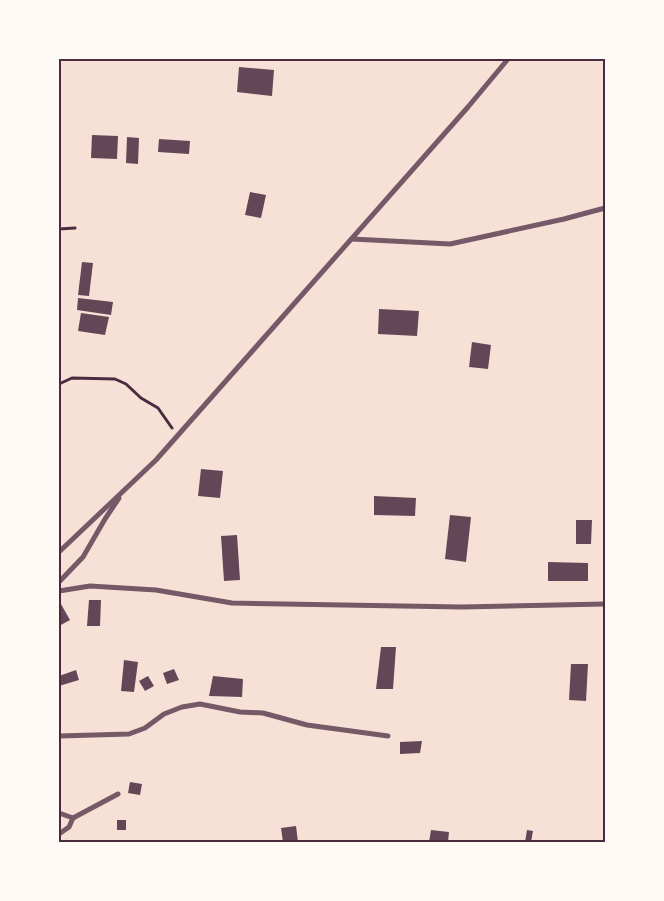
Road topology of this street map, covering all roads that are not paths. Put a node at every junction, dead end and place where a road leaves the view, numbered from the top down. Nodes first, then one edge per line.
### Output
1 (508, 59) edge
2 (605, 208) edge
3 (352, 239) junction
4 (124, 490) junction
5 (59, 552) edge
6 (59, 582) edge
7 (59, 591) edge
8 (605, 604) edge
9 (59, 736) edge
10 (388, 736) dead end
11 (118, 794) dead end
12 (59, 814) edge
13 (73, 818) junction
14 (59, 834) edge

1 - 3 street
2 - 3 street
3 - 4 street
4 - 5 street
4 - 6 street
7 - 8 street
9 - 10 street
11 - 13 street
12 - 13 street
13 - 14 street

